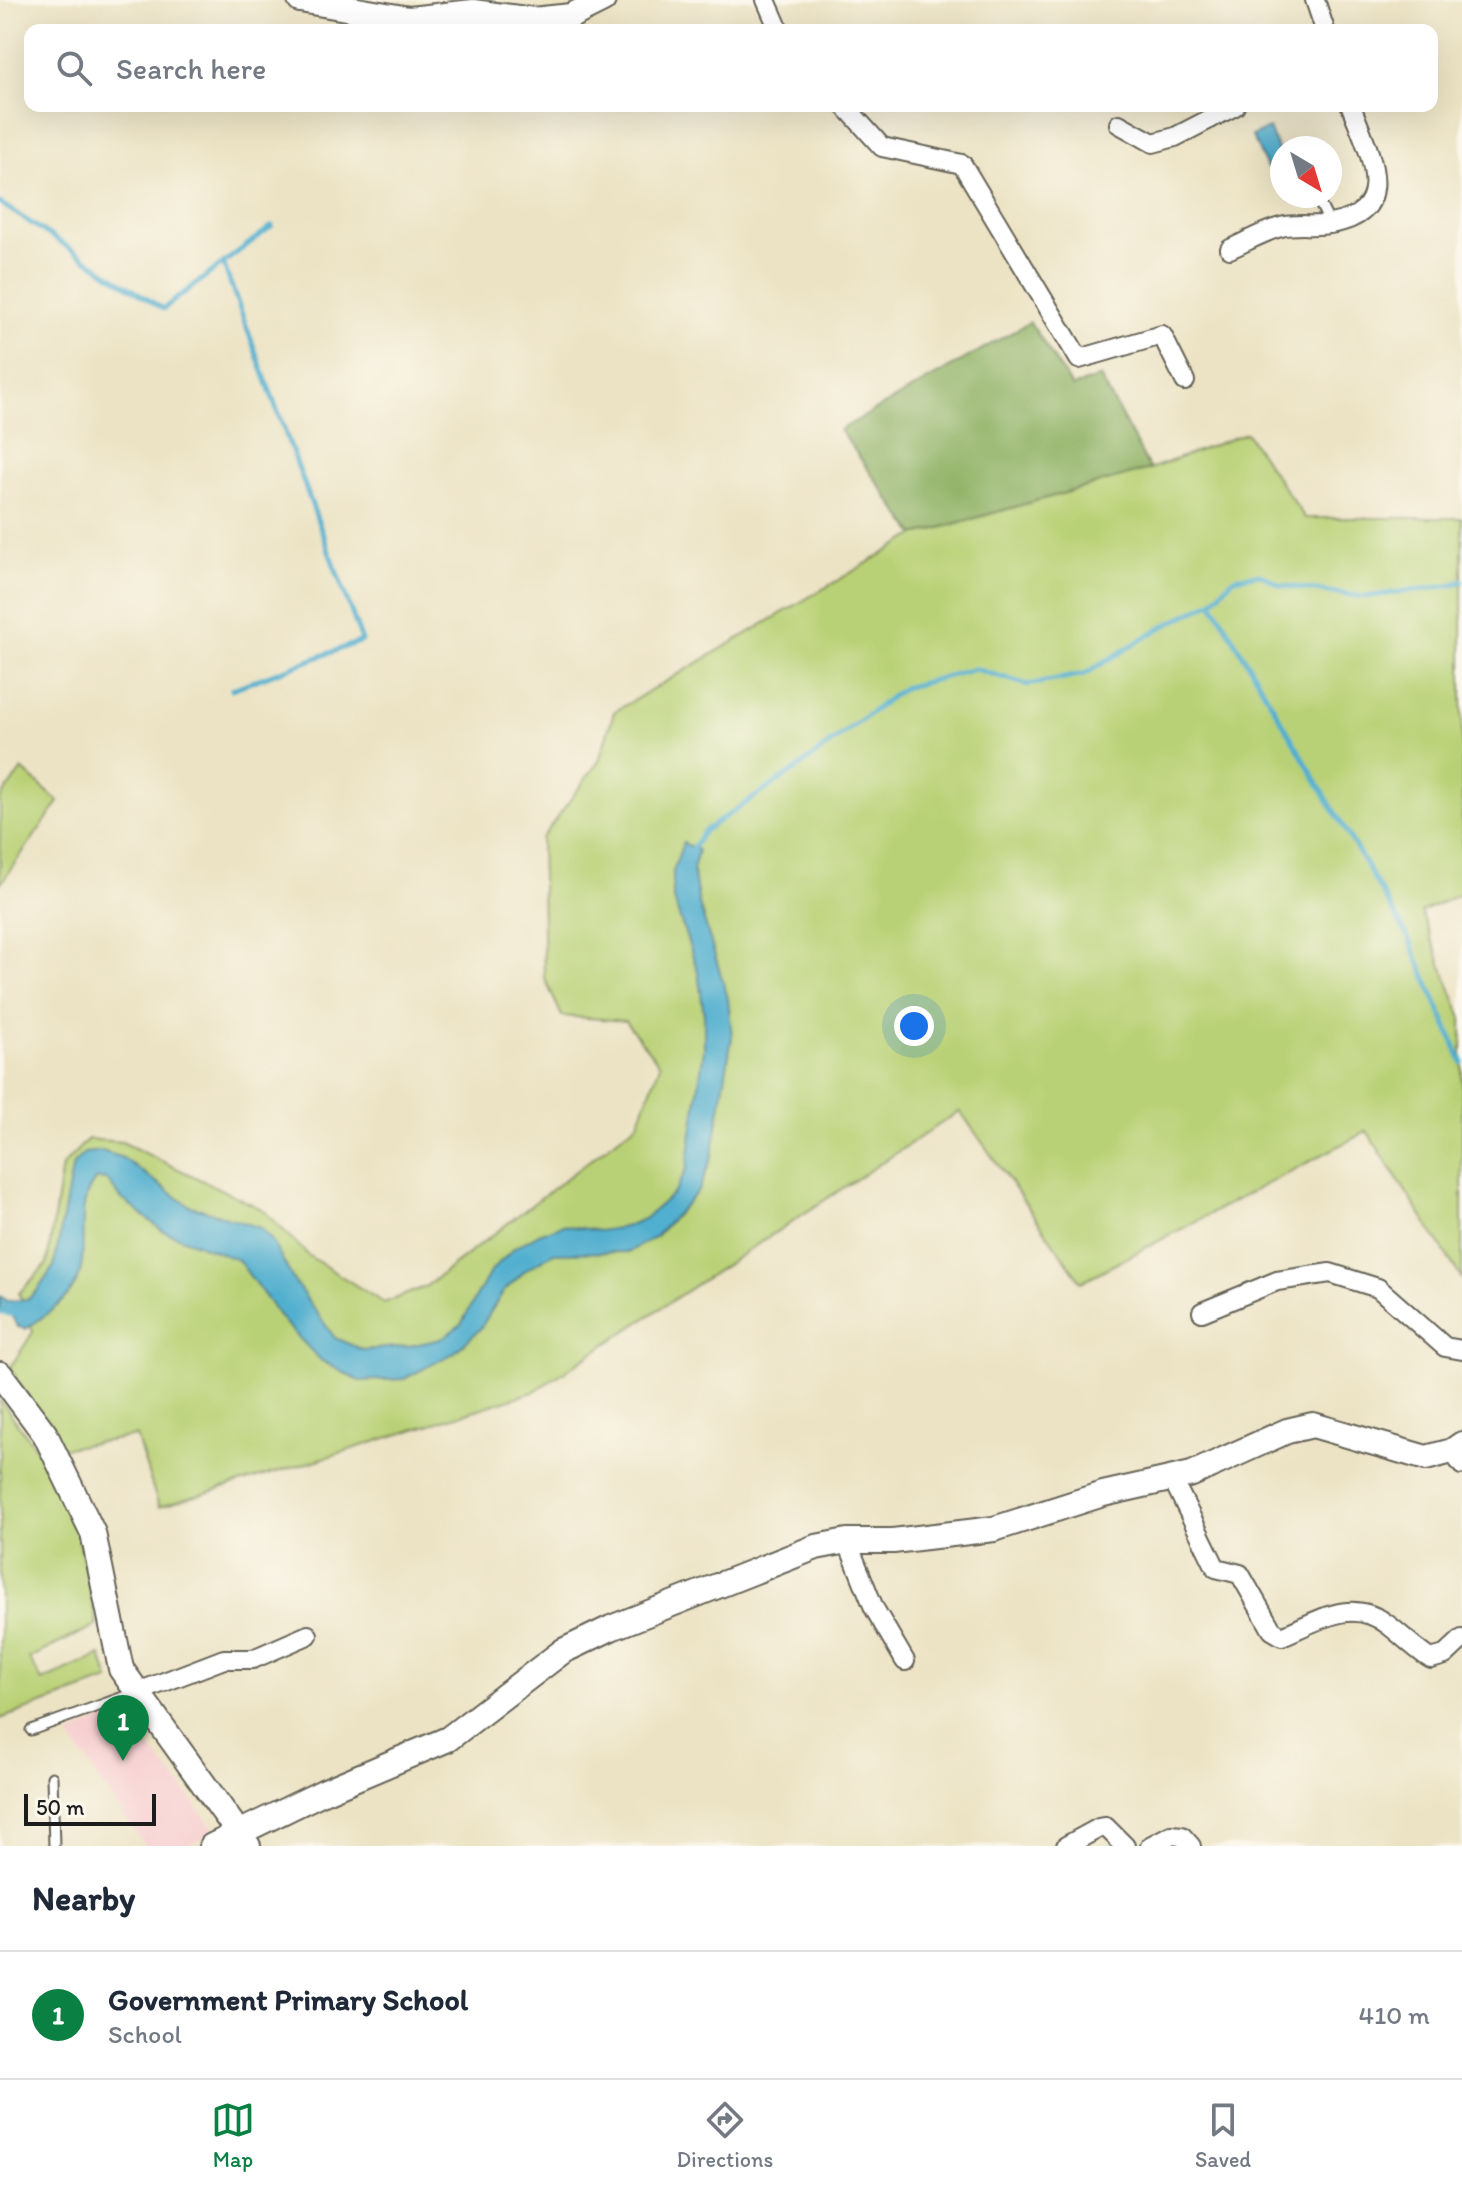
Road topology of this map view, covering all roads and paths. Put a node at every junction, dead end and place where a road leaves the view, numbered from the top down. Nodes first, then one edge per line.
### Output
1 (300, 0) edge
2 (603, 0) edge
3 (766, 0) edge
4 (1315, 0) edge
5 (474, 6) edge
6 (776, 24) edge
7 (1323, 24) edge
8 (850, 112) edge
9 (1223, 112) edge
10 (1353, 112) edge
11 (1119, 124) dead end
12 (1322, 208) edge
13 (1330, 224) junction
14 (1230, 249) dead end
15 (1185, 381) dead end
16 (1202, 1312) dead end
17 (1462, 1350) edge
18 (0, 1374) edge
19 (1459, 1453) edge
20 (1172, 1478) junction
21 (847, 1541) junction
22 (308, 1635) dead end
23 (1462, 1639) edge
24 (905, 1661) dead end
25 (138, 1692) junction
26 (31, 1730) dead end
27 (52, 1777) dead end
28 (243, 1841) edge
29 (54, 1846) edge
30 (212, 1846) edge
31 (1066, 1846) edge
32 (1125, 1846) edge
33 (1150, 1846) edge
34 (1191, 1846) edge

1 - 5 street
2 - 5 street
3 - 6 street
4 - 7 street
8 - 15 street
9 - 11 street
10 - 13 street
12 - 13 lane
13 - 14 street
16 - 17 street
18 - 25 street
19 - 20 street
20 - 21 street
20 - 23 street
21 - 24 street
21 - 28 street
22 - 25 street
25 - 26 lane
25 - 28 street
27 - 29 lane
28 - 30 street
31 - 32 street
33 - 34 street

